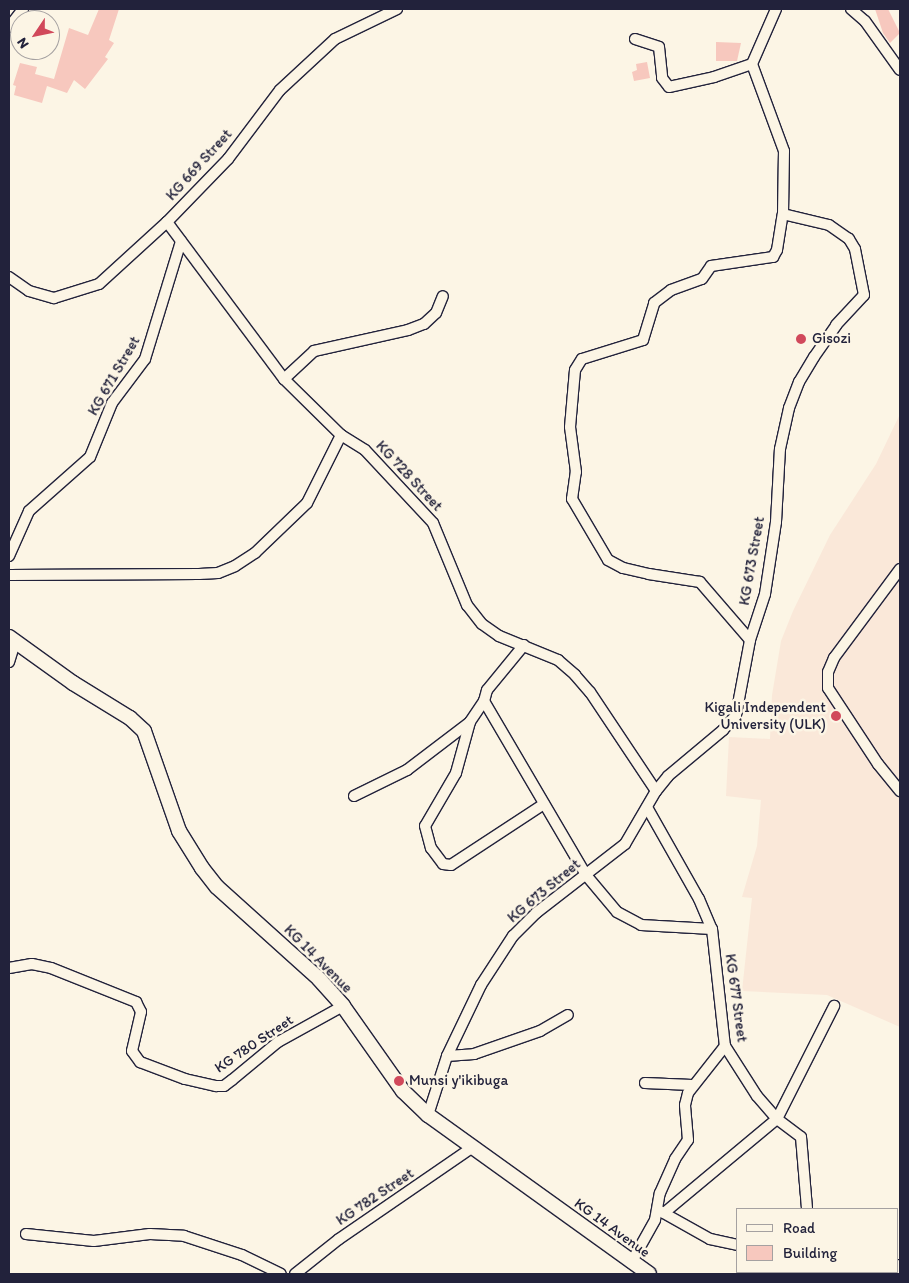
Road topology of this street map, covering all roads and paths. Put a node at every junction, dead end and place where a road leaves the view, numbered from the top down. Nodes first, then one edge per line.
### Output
1 (23, 9) edge
2 (397, 9) edge
3 (776, 9) edge
4 (851, 9) edge
5 (9, 28) edge
6 (635, 38) dead end
7 (752, 64) junction
8 (900, 69) edge
9 (783, 214) junction
10 (167, 222) junction
11 (181, 241) junction
12 (9, 277) edge
13 (443, 296) dead end
14 (284, 378) junction
15 (340, 435) junction
16 (9, 556) edge
17 (900, 569) edge
18 (9, 575) edge
19 (12, 640) edge
20 (750, 640) junction
21 (524, 645) junction
22 (9, 662) edge
23 (484, 701) junction
24 (470, 722) junction
25 (656, 791) junction
26 (900, 791) edge
27 (354, 796) dead end
28 (544, 804) junction
29 (648, 810) junction
30 (586, 875) junction
31 (712, 929) junction
32 (9, 968) edge
33 (343, 1006) junction
34 (834, 1006) dead end
35 (568, 1016) dead end
36 (725, 1046) junction
37 (447, 1056) junction
38 (645, 1083) dead end
39 (692, 1084) junction
40 (428, 1116) junction
41 (778, 1119) junction
42 (474, 1147) junction
43 (807, 1208) edge
44 (661, 1212) junction
45 (26, 1234) dead end
46 (736, 1246) edge
47 (631, 1263) junction
48 (281, 1274) edge
49 (295, 1274) edge
50 (650, 1274) edge

1 - 5 street
2 - 10 street, KG 669 Street
3 - 7 street
4 - 8 street
6 - 7 street
7 - 9 street
9 - 20 street, KG 673 Street
9 - 20 street
10 - 11 street, KG 728 Street
10 - 12 street, KG 669 Street
11 - 14 street, KG 728 Street
11 - 16 street, KG 671 Street
13 - 14 street
14 - 15 street, KG 728 Street
15 - 18 street
15 - 21 street, KG 728 Street
17 - 26 street
19 - 22 street
19 - 33 main road, KG 14 Avenue
20 - 25 street, KG 673 Street
21 - 23 street
21 - 25 street, KG 728 Street
23 - 24 street
23 - 28 street
24 - 27 street
24 - 28 street
25 - 29 street, KG 673 Street
28 - 30 street
29 - 30 street, KG 673 Street
29 - 31 street, KG 677 Street
30 - 31 street
30 - 37 street, KG 673 Street
31 - 36 street, KG 677 Street
32 - 33 street, KG 780 Street
33 - 40 main road, KG 14 Avenue
34 - 41 street
35 - 37 street
36 - 39 street
36 - 41 street, KG 677 Street
37 - 40 street, KG 673 Street
38 - 39 street
39 - 44 street
40 - 42 main road, KG 14 Avenue
41 - 43 street, KG 677 Street
41 - 44 street
42 - 47 main road, KG 14 Avenue
42 - 49 street, KG 782 Street
44 - 46 street
44 - 47 street
45 - 48 street
47 - 50 main road, KG 14 Avenue

